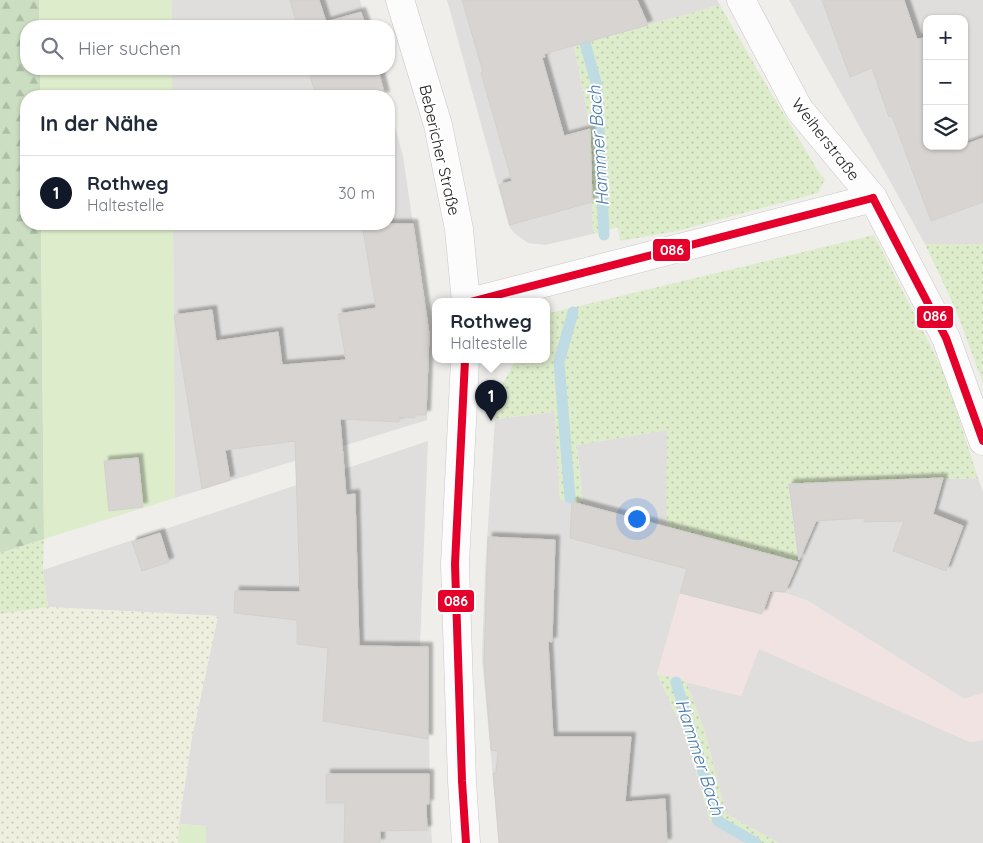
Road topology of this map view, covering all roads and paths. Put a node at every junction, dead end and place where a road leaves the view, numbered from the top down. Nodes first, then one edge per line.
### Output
1 (400, 0) edge
2 (741, 0) edge
3 (873, 198) junction
4 (466, 298) edge
5 (486, 298) edge
6 (465, 363) edge
7 (983, 441) edge
8 (466, 843) edge

1 - 4 street, Bebericher Straße
2 - 3 street, Weiherstraße
3 - 5 street
3 - 7 street, Weiherstraße
6 - 8 street

